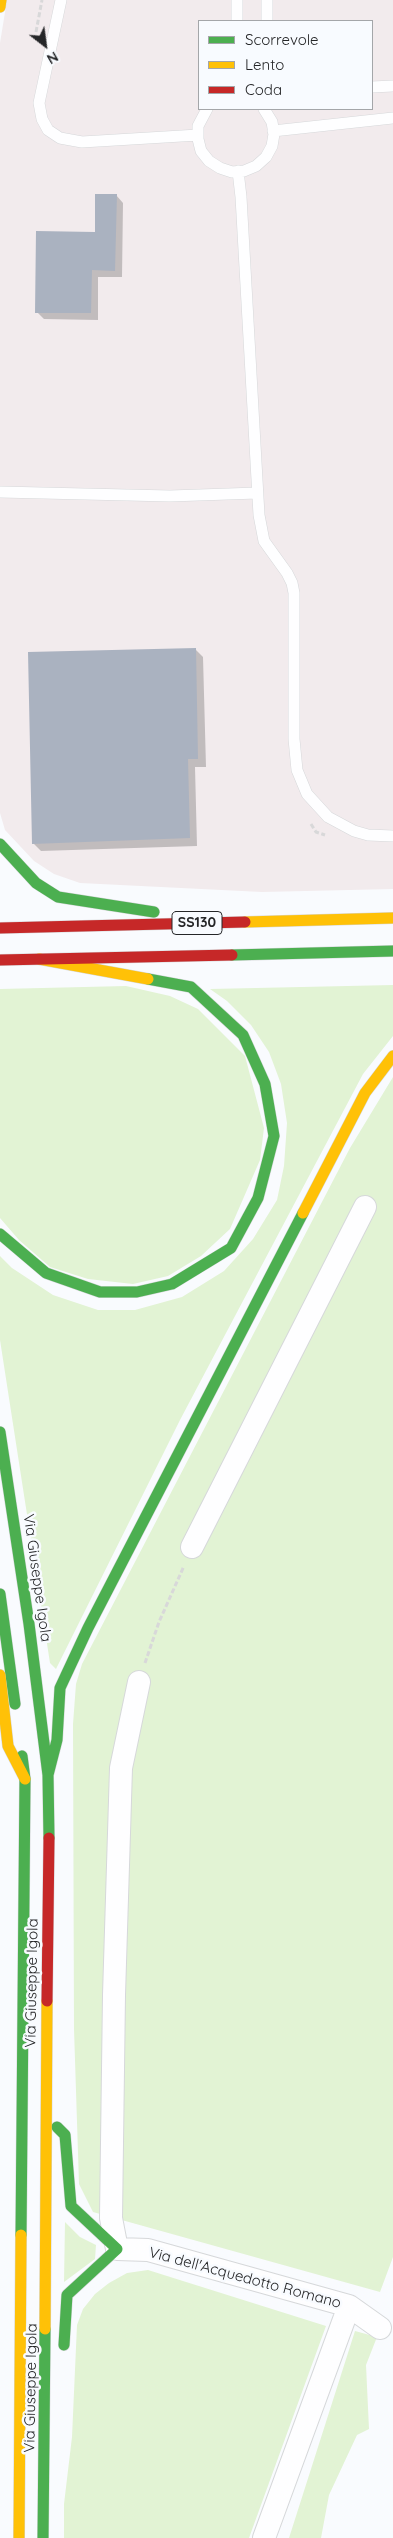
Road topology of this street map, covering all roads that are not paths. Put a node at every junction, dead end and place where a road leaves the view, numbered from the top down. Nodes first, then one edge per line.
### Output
1 (1, 0) edge
2 (61, 0) edge
3 (237, 0) edge
4 (267, 0) edge
5 (0, 7) edge
6 (236, 20) edge
7 (267, 20) edge
8 (393, 86) edge
9 (373, 88) edge
10 (206, 110) edge
11 (265, 110) edge
12 (393, 118) edge
13 (273, 131) junction
14 (198, 135) junction
15 (238, 171) junction
16 (0, 492) edge
17 (257, 492) junction
18 (393, 836) edge
19 (0, 844) edge
20 (393, 918) edge
21 (206, 923) junction
22 (0, 928) edge
23 (393, 951) edge
24 (39, 959) junction
25 (0, 960) edge
26 (393, 1056) edge
27 (365, 1207) dead end
28 (0, 1234) edge
29 (0, 1432) edge
30 (192, 1547) road end
31 (0, 1594) edge
32 (0, 1675) edge
33 (139, 1682) road end
34 (17, 1720) dead end
35 (20, 1740) dead end
36 (48, 1774) junction
37 (25, 1779) junction
38 (48, 2118) junction
39 (117, 2249) junction
40 (348, 2306) junction
41 (387, 2323) edge
42 (63, 2359) dead end
43 (57, 2394) dead end
44 (46, 2416) junction
45 (19, 2538) edge
46 (43, 2538) edge
47 (264, 2538) edge

1 - 5 main road
2 - 14 lane
3 - 6 lane
4 - 7 lane
8 - 9 lane
10 - 14 lane
11 - 13 lane
12 - 13 lane
13 - 15 lane
14 - 15 lane
15 - 17 lane
16 - 17 lane
17 - 18 lane
19 - 21 main road
20 - 21 main road, SS130
21 - 22 main road, SS130
23 - 24 main road, SS130
24 - 25 main road, SS130
24 - 28 main road
26 - 36 main road
27 - 30 street
29 - 36 main road, Via Giuseppe Igola
31 - 34 main road
32 - 37 main road
33 - 39 street
35 - 37 main road, Via Giuseppe Igola
36 - 38 main road, Via Giuseppe Igola
37 - 45 main road, Via Giuseppe Igola
38 - 39 main road
38 - 44 main road, Via Giuseppe Igola
39 - 40 street, Via dell'Acquedotto Romano
39 - 42 main road
40 - 41 street, Via dell'Acquedotto Romano
40 - 47 street
43 - 44 main road
44 - 46 main road, Via Giuseppe Igola

